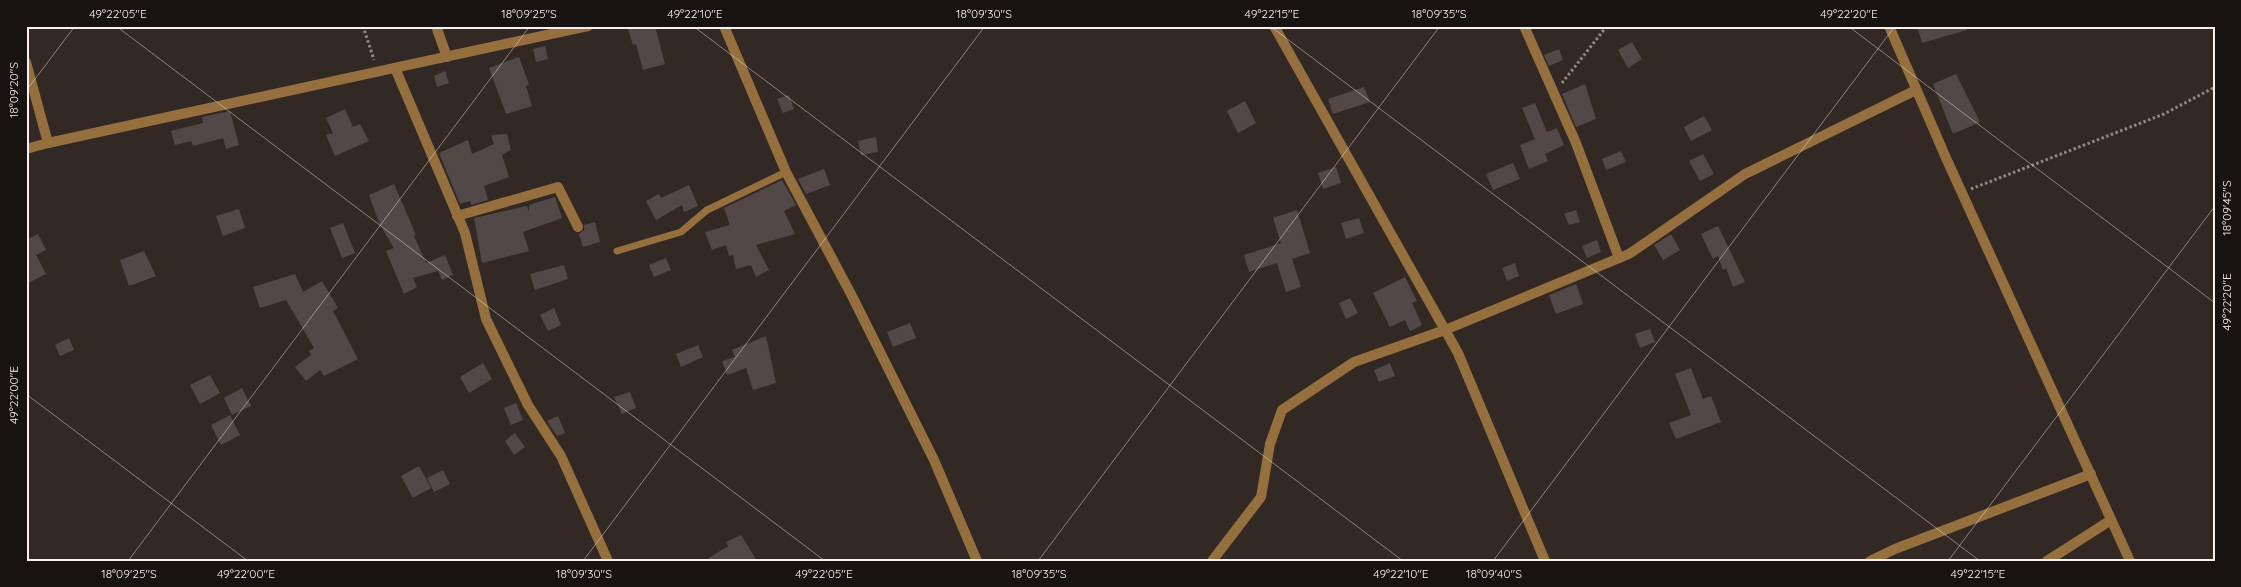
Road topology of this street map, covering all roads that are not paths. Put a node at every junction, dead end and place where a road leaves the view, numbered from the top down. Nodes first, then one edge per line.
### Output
1 (436, 26) edge
2 (588, 26) edge
3 (724, 26) edge
4 (1274, 26) edge
5 (1524, 26) edge
6 (1889, 26) edge
7 (447, 57) junction
8 (26, 62) edge
9 (395, 68) junction
10 (1916, 90) junction
11 (48, 143) junction
12 (26, 149) edge
13 (786, 172) junction
14 (457, 216) junction
15 (578, 227) dead end
16 (617, 251) dead end
17 (1619, 258) junction
18 (1446, 330) junction
19 (2090, 474) junction
20 (2111, 520) junction
21 (608, 561) edge
22 (977, 561) edge
23 (1212, 561) edge
24 (1545, 561) edge
25 (1870, 561) edge
26 (2047, 561) edge
27 (2130, 561) edge

1 - 7 street
2 - 7 street
3 - 13 street
4 - 18 street
5 - 17 street
6 - 10 street
7 - 9 street
8 - 11 street
9 - 11 street
9 - 14 street
10 - 17 street
10 - 19 street
11 - 12 street
13 - 16 lane
13 - 22 street
14 - 15 street
14 - 21 street
17 - 18 street
18 - 23 street
18 - 24 street
19 - 20 street
19 - 25 street
20 - 26 street
20 - 27 street

